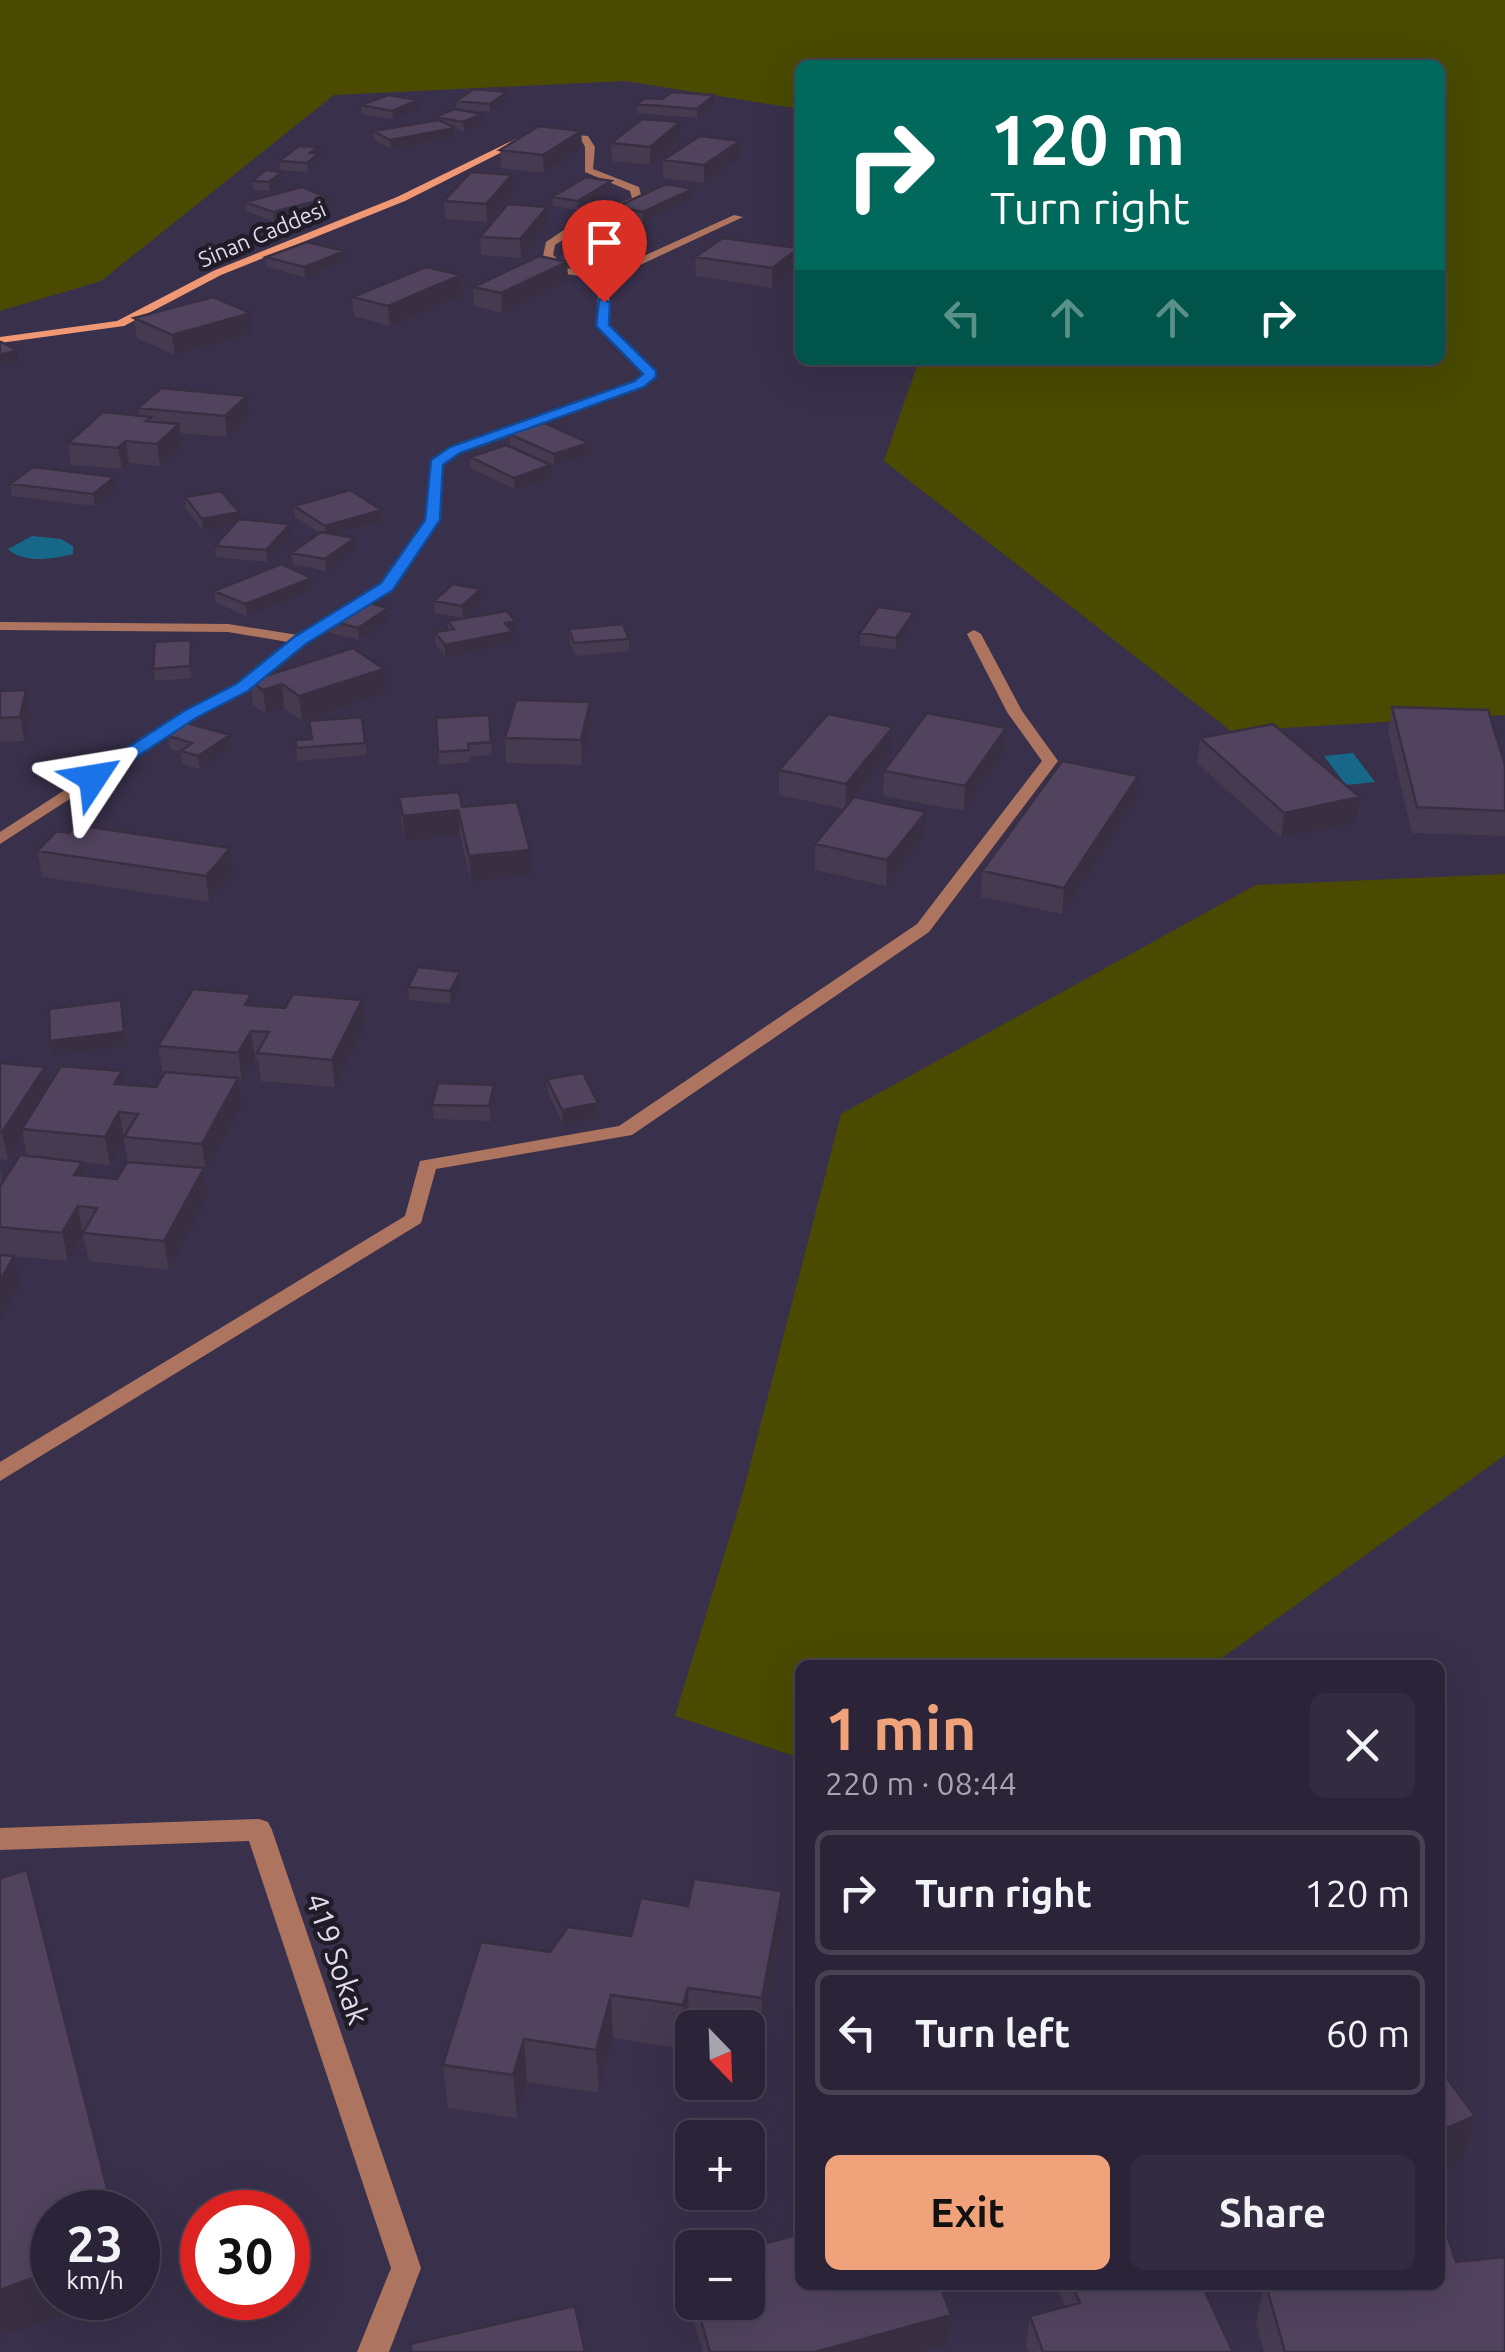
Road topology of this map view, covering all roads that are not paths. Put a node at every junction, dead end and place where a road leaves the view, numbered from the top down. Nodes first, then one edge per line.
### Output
1 (531, 135) edge
2 (549, 136) edge
3 (738, 218) dead end
4 (604, 277) junction
5 (0, 340) edge
6 (0, 626) edge
7 (974, 634) dead end
8 (300, 640) junction
9 (0, 839) edge
10 (0, 1473) edge
11 (0, 1839) edge
12 (373, 2352) edge

1 - 5 street, Sinan Caddesi
2 - 4 street
3 - 4 street
4 - 8 street
6 - 8 street
7 - 10 street
8 - 9 street
11 - 12 street, 419 Sokak

